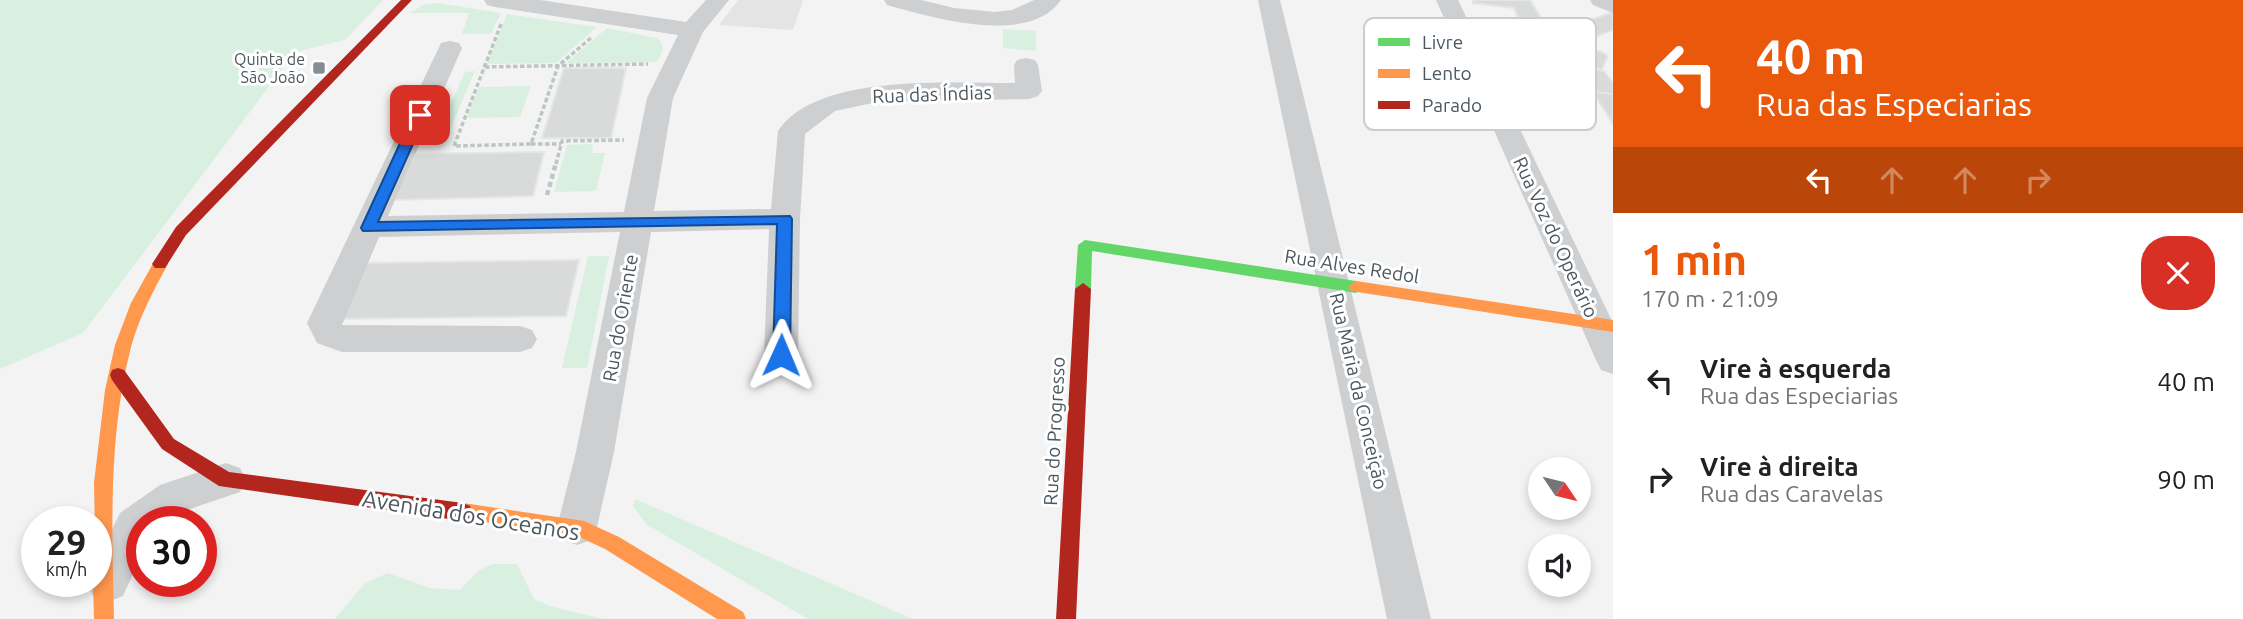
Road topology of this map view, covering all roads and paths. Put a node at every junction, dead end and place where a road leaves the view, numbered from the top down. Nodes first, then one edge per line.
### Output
1 (407, 0) edge
2 (718, 0) edge
3 (895, 0) edge
4 (1050, 0) edge
5 (1269, 0) edge
6 (1447, 0) edge
7 (1601, 0) edge
8 (1613, 6) edge
9 (499, 11) edge
10 (1456, 18) edge
11 (692, 30) junction
12 (596, 34) dead end
13 (450, 48) dead end
14 (659, 64) dead end
15 (1026, 65) dead end
16 (558, 66) junction
17 (484, 67) junction
18 (1510, 130) edge
19 (632, 140) dead end
20 (531, 145) junction
21 (561, 145) junction
22 (547, 195) dead end
23 (785, 219) junction
24 (637, 223) junction
25 (369, 228) junction
26 (1085, 245) joint
27 (1335, 285) junction
28 (1604, 325) edge
29 (520, 339) dead end
30 (781, 355) dead end
31 (1613, 360) edge
32 (118, 375) junction
33 (226, 480) junction
34 (577, 527) junction
35 (103, 606) edge
36 (736, 619) edge
37 (1066, 619) edge
38 (1409, 619) edge

1 - 32 street
2 - 11 street, Rua do Oriente
3 - 4 street
5 - 27 street, Rua Maria da Conceição
6 - 10 street, Rua Voz do Operário
7 - 8 street
9 - 11 street
9 - 17 path
11 - 24 street, Rua do Oriente
12 - 16 path
13 - 25 street
14 - 16 path
15 - 23 street, Rua das Índias
16 - 17 path
16 - 20 path
17 - 20 path
18 - 28 street, Rua Voz do Operário
19 - 21 path
20 - 21 path
21 - 22 path
23 - 24 street
23 - 30 street, Rua das Índias
24 - 25 street
24 - 34 street, Rua do Oriente
25 - 29 street
26 - 27 street, Rua Alves Redol
26 - 37 street, Rua do Progresso
27 - 28 street, Rua Alves Redol
27 - 38 street, Rua Maria da Conceição
28 - 31 street, Rua Voz do Operário
32 - 33 street, Avenida dos Oceanos
32 - 35 street
33 - 34 street, Avenida dos Oceanos
33 - 35 street, Avenida dos Oceanos
34 - 36 street, Avenida dos Oceanos

